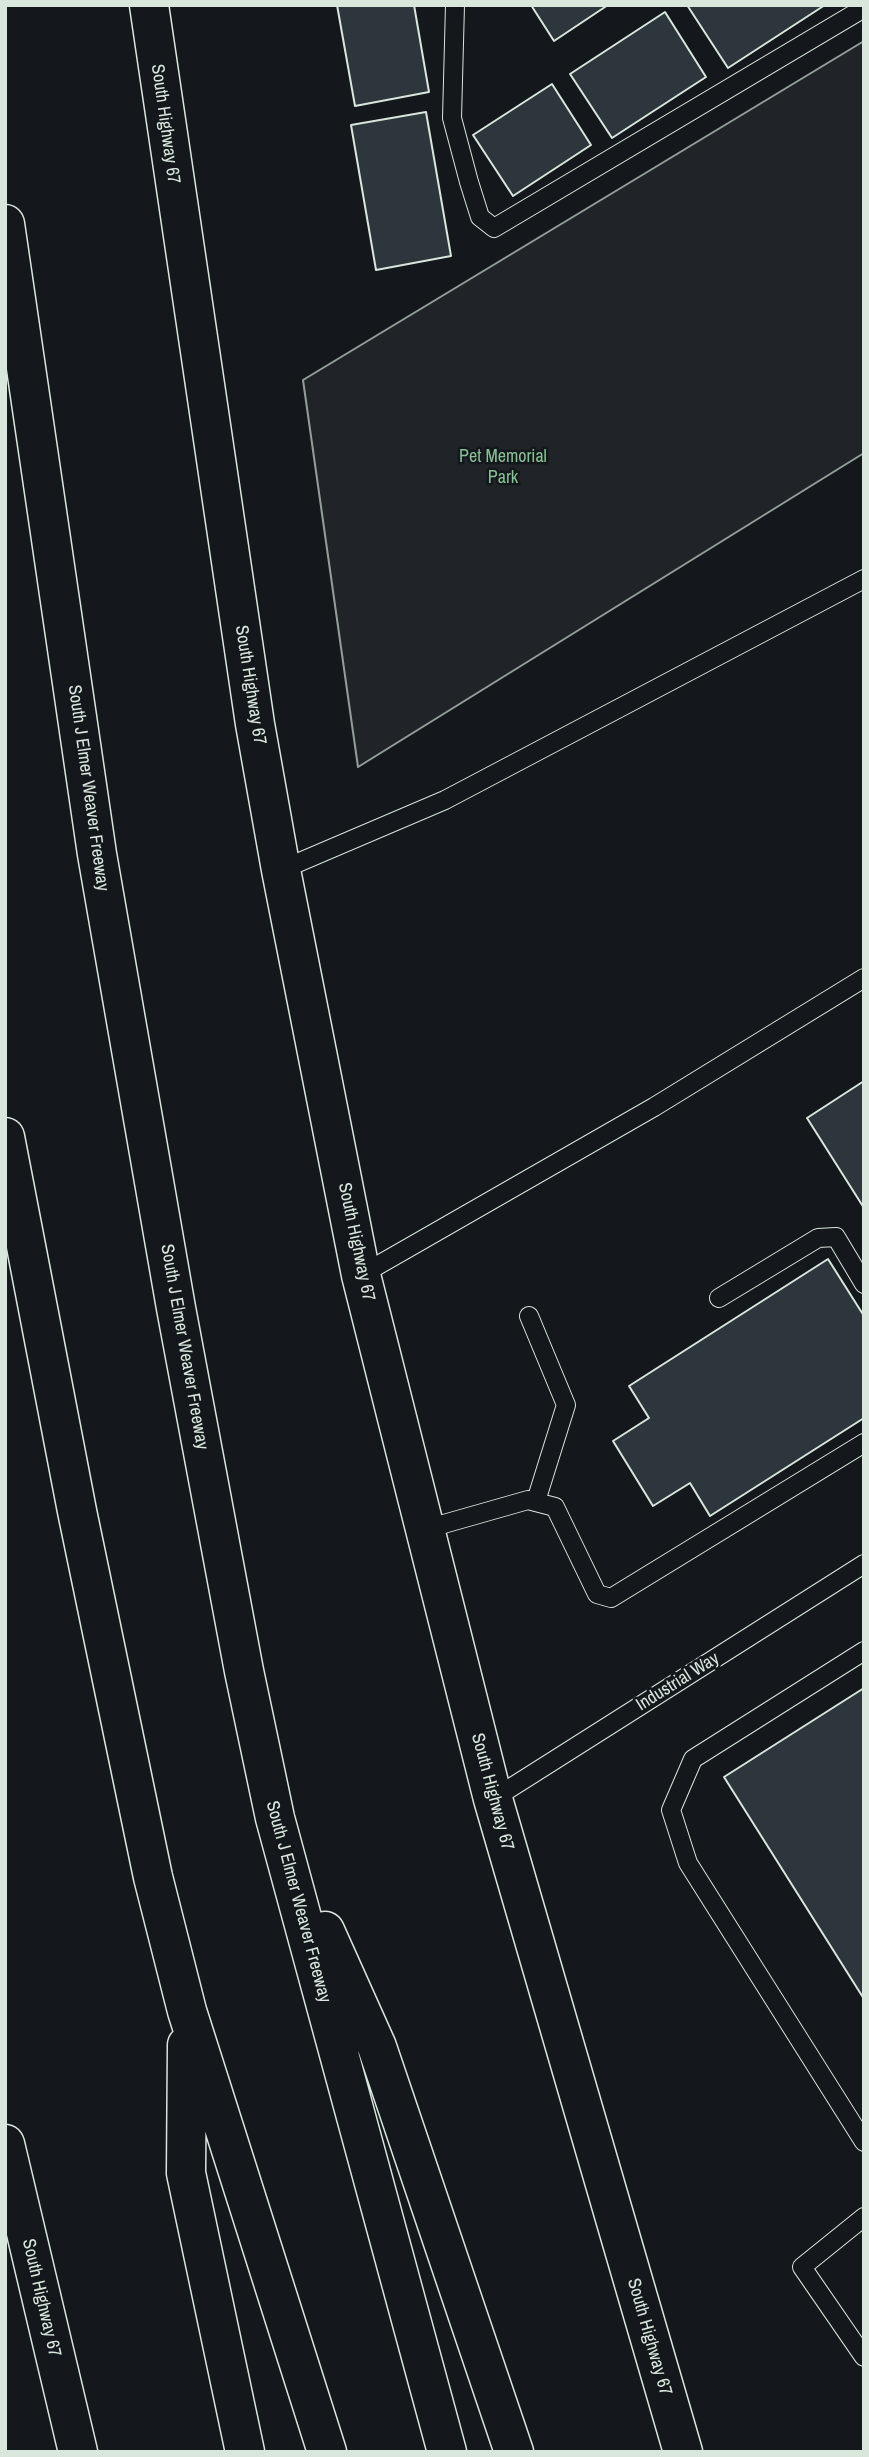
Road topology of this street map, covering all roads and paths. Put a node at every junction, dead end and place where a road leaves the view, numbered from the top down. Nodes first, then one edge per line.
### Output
1 (149, 5) edge
2 (455, 5) edge
3 (864, 8) edge
4 (5, 224) edge
5 (864, 579) edge
6 (281, 870) junction
7 (864, 978) edge
8 (5, 1137) edge
9 (361, 1275) junction
10 (864, 1284) edge
11 (719, 1298) dead end
12 (528, 1316) dead end
13 (864, 1443) edge
14 (536, 1500) junction
15 (426, 1529) junction
16 (864, 1564) edge
17 (864, 1651) edge
18 (493, 1799) junction
19 (275, 1818) junction
20 (187, 2011) junction
21 (864, 2142) edge
22 (5, 2144) edge
23 (864, 2217) edge
24 (864, 2357) edge
25 (78, 2452) edge
26 (245, 2452) edge
27 (327, 2452) edge
28 (447, 2452) edge
29 (514, 2452) edge
30 (683, 2452) edge

1 - 6 main road, South Highway 67
2 - 3 lane
4 - 19 main road, South J Elmer Weaver Freeway
5 - 6 lane
6 - 9 main road, South Highway 67
7 - 9 lane
8 - 20 main road
9 - 15 main road, South Highway 67
10 - 11 lane
12 - 14 lane
13 - 14 lane
14 - 15 lane
15 - 18 main road, South Highway 67
16 - 18 lane, Industrial Way
17 - 21 lane
18 - 30 main road, South Highway 67
19 - 28 main road, South J Elmer Weaver Freeway
19 - 29 main road
20 - 26 main road
20 - 27 main road
22 - 25 main road, South Highway 67
23 - 24 lane

